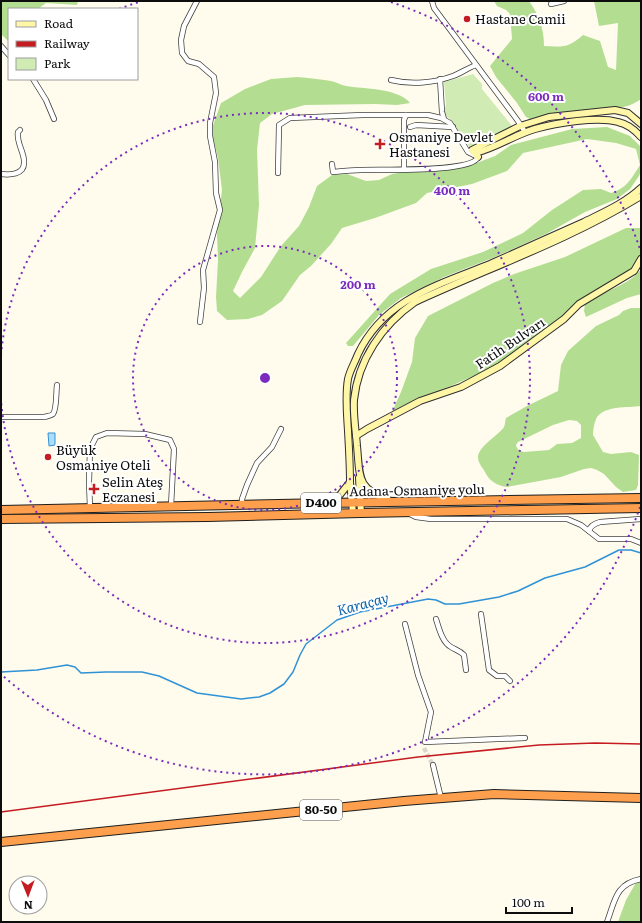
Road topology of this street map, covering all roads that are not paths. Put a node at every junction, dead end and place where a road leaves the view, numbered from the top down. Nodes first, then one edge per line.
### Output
1 (197, 1) edge
2 (432, 1) edge
3 (564, 1) edge
4 (551, 4) dead end
5 (1, 46) edge
6 (8, 54) edge
7 (476, 65) junction
8 (440, 79) junction
9 (34, 80) edge
10 (391, 80) dead end
11 (406, 115) junction
12 (54, 119) dead end
13 (444, 120) junction
14 (641, 124) edge
15 (520, 125) junction
16 (410, 127) dead end
17 (453, 127) junction
18 (20, 130) dead end
19 (524, 133) junction
20 (641, 137) edge
21 (478, 157) junction
22 (332, 164) dead end
23 (404, 169) junction
24 (278, 173) dead end
25 (1, 174) edge
26 (641, 188) edge
27 (641, 196) edge
28 (641, 260) edge
29 (200, 322) dead end
30 (57, 385) dead end
31 (1, 417) edge
32 (281, 429) dead end
33 (356, 436) junction
34 (360, 478) junction
35 (350, 482) junction
36 (641, 498) edge
37 (361, 502) junction
38 (328, 503) junction
39 (352, 503) junction
40 (396, 503) junction
41 (242, 505) junction
42 (171, 506) junction
43 (90, 508) junction
44 (641, 508) edge
45 (1, 510) edge
46 (406, 512) junction
47 (352, 513) junction
48 (361, 513) junction
49 (1, 519) edge
50 (641, 519) edge
51 (588, 531) junction
52 (641, 542) edge
53 (481, 614) dead end
54 (436, 619) dead end
55 (405, 624) dead end
56 (466, 670) dead end
57 (510, 681) dead end
58 (525, 738) dead end
59 (433, 765) tunnel mouth
60 (641, 794) edge
61 (440, 796) junction
62 (641, 798) edge
63 (1, 838) edge
64 (1, 842) edge
65 (641, 879) edge
66 (607, 922) edge

1 - 29 street
2 - 7 street
3 - 4 street
5 - 6 street
7 - 8 street
7 - 15 street
8 - 10 street
8 - 13 street
9 - 12 street
11 - 13 street
11 - 23 street
11 - 24 street
13 - 17 street
14 - 15 street
15 - 19 street
15 - 21 street
16 - 17 street
17 - 21 street
18 - 25 street
19 - 20 street
19 - 21 street
21 - 23 street
22 - 23 street
26 - 35 street
27 - 33 street
28 - 33 street, Fatih Bulvarı
30 - 31 street
32 - 41 street
33 - 34 street
34 - 37 street
34 - 40 street
35 - 38 street
35 - 39 street
36 - 40 highway, Adana-Osmaniye yolu / D400
37 - 39 highway, Adana-Osmaniye yolu / D400
37 - 40 highway, Adana-Osmaniye yolu / D400
37 - 48 street
38 - 39 highway, Adana-Osmaniye yolu / D400
38 - 41 highway, Adana-Osmaniye yolu / D400
39 - 47 street
41 - 42 highway, Adana-Osmaniye yolu / D400
42 - 43 highway, Adana-Osmaniye yolu / D400
42 - 43 street
43 - 45 highway, Adana-Osmaniye yolu / D400
44 - 46 highway, Adana-Osmaniye yolu / D400
46 - 48 highway, Adana-Osmaniye yolu / D400
46 - 51 street
47 - 48 highway, Adana-Osmaniye yolu / D400
47 - 49 highway, Adana-Osmaniye yolu / D400
50 - 51 street
51 - 52 street
53 - 57 street
54 - 56 street
55 - 58 street
59 - 61 street
60 - 61 highway
61 - 62 highway, 80-50
61 - 63 highway
61 - 64 highway, 80-50
65 - 66 street

